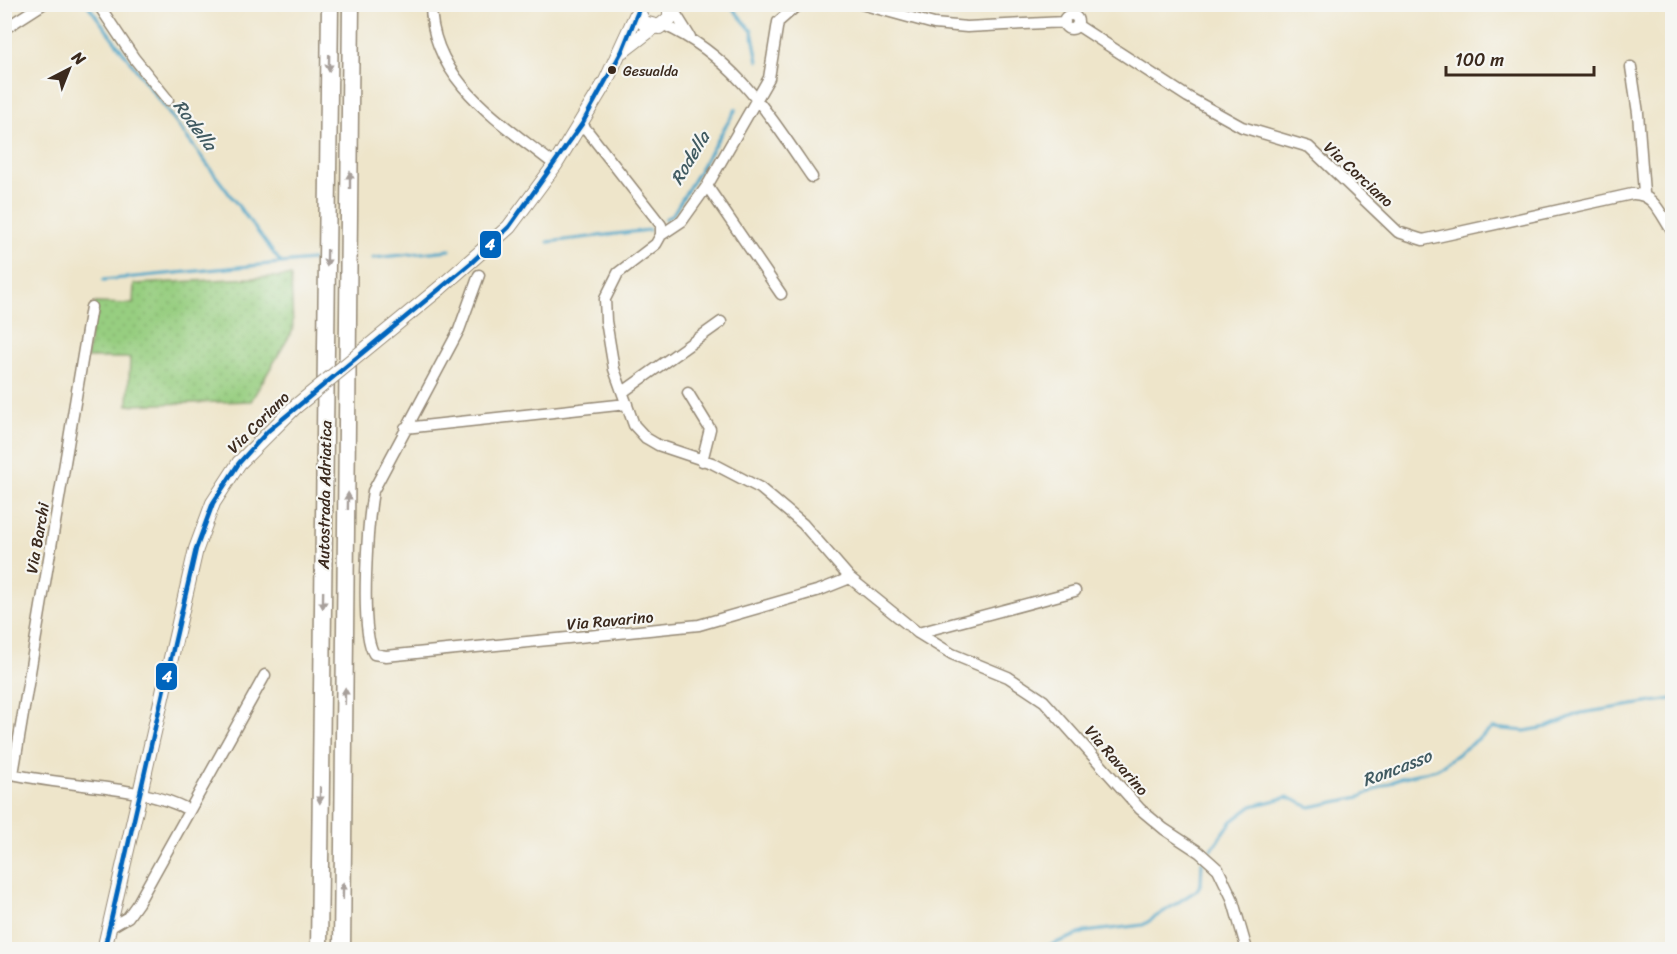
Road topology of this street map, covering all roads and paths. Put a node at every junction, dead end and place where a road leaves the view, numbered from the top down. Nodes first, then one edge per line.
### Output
1 (43, 4) edge
2 (98, 4) edge
3 (107, 4) edge
4 (330, 4) edge
5 (351, 4) edge
6 (431, 4) edge
7 (803, 4) edge
8 (861, 4) edge
9 (671, 6) edge
10 (640, 7) edge
11 (105, 16) junction
12 (1072, 17) edge
13 (658, 26) junction
14 (4, 29) edge
15 (690, 37) junction
16 (622, 51) junction
17 (1631, 68) dead end
18 (758, 99) junction
19 (168, 100) dead end
20 (582, 124) junction
21 (555, 165) junction
22 (812, 177) dead end
23 (707, 186) junction
24 (1644, 194) junction
25 (1672, 231) edge
26 (661, 235) junction
27 (479, 275) dead end
28 (781, 294) dead end
29 (91, 307) dead end
30 (721, 321) dead end
31 (623, 392) junction
32 (688, 393) dead end
33 (627, 404) junction
34 (405, 428) junction
35 (702, 460) junction
36 (850, 578) junction
37 (1075, 591) dead end
38 (918, 633) junction
39 (265, 675) dead end
40 (9, 773) edge
41 (139, 795) junction
42 (189, 810) junction
43 (111, 927) junction
44 (104, 950) edge
45 (319, 950) edge
46 (342, 950) edge
47 (1246, 950) edge

1 - 14 street
2 - 11 street
3 - 11 street
4 -> 45 highway, Autostrada Adriatica
46 -> 5 highway, Autostrada Adriatica
6 - 21 street
7 - 18 street, Via Ravarino
8 - 12 street
9 - 13 main road
9 - 15 street
10 - 13 main road
10 - 16 main road, Via Coriano
11 - 19 street
12 - 24 street, Via Corciano
13 - 15 street
13 - 16 main road, Via Coriano
15 - 18 street
16 - 20 main road, Via Coriano
17 - 24 street
18 - 22 street
18 - 23 street, Via Ravarino
20 - 21 main road, Via Coriano
20 - 26 street
21 - 41 main road, Via Coriano, bridge
23 - 26 street, Via Ravarino
23 - 28 street
24 - 25 street
26 - 31 street, Via Ravarino
27 - 34 street
29 - 40 street, Via Barchi
30 - 31 street
31 - 33 street, Via Ravarino
32 - 35 street
33 - 34 street
33 - 35 street, Via Ravarino
34 - 36 street, Via Ravarino
35 - 36 street, Via Ravarino
36 - 38 street, Via Ravarino
37 - 38 street
38 - 47 street, Via Ravarino
39 - 42 street
40 - 41 street, Via Barchi
41 - 42 street, Via Barchi
41 - 43 main road, Via Coriano
42 - 43 street
43 - 44 main road, Via Coriano

